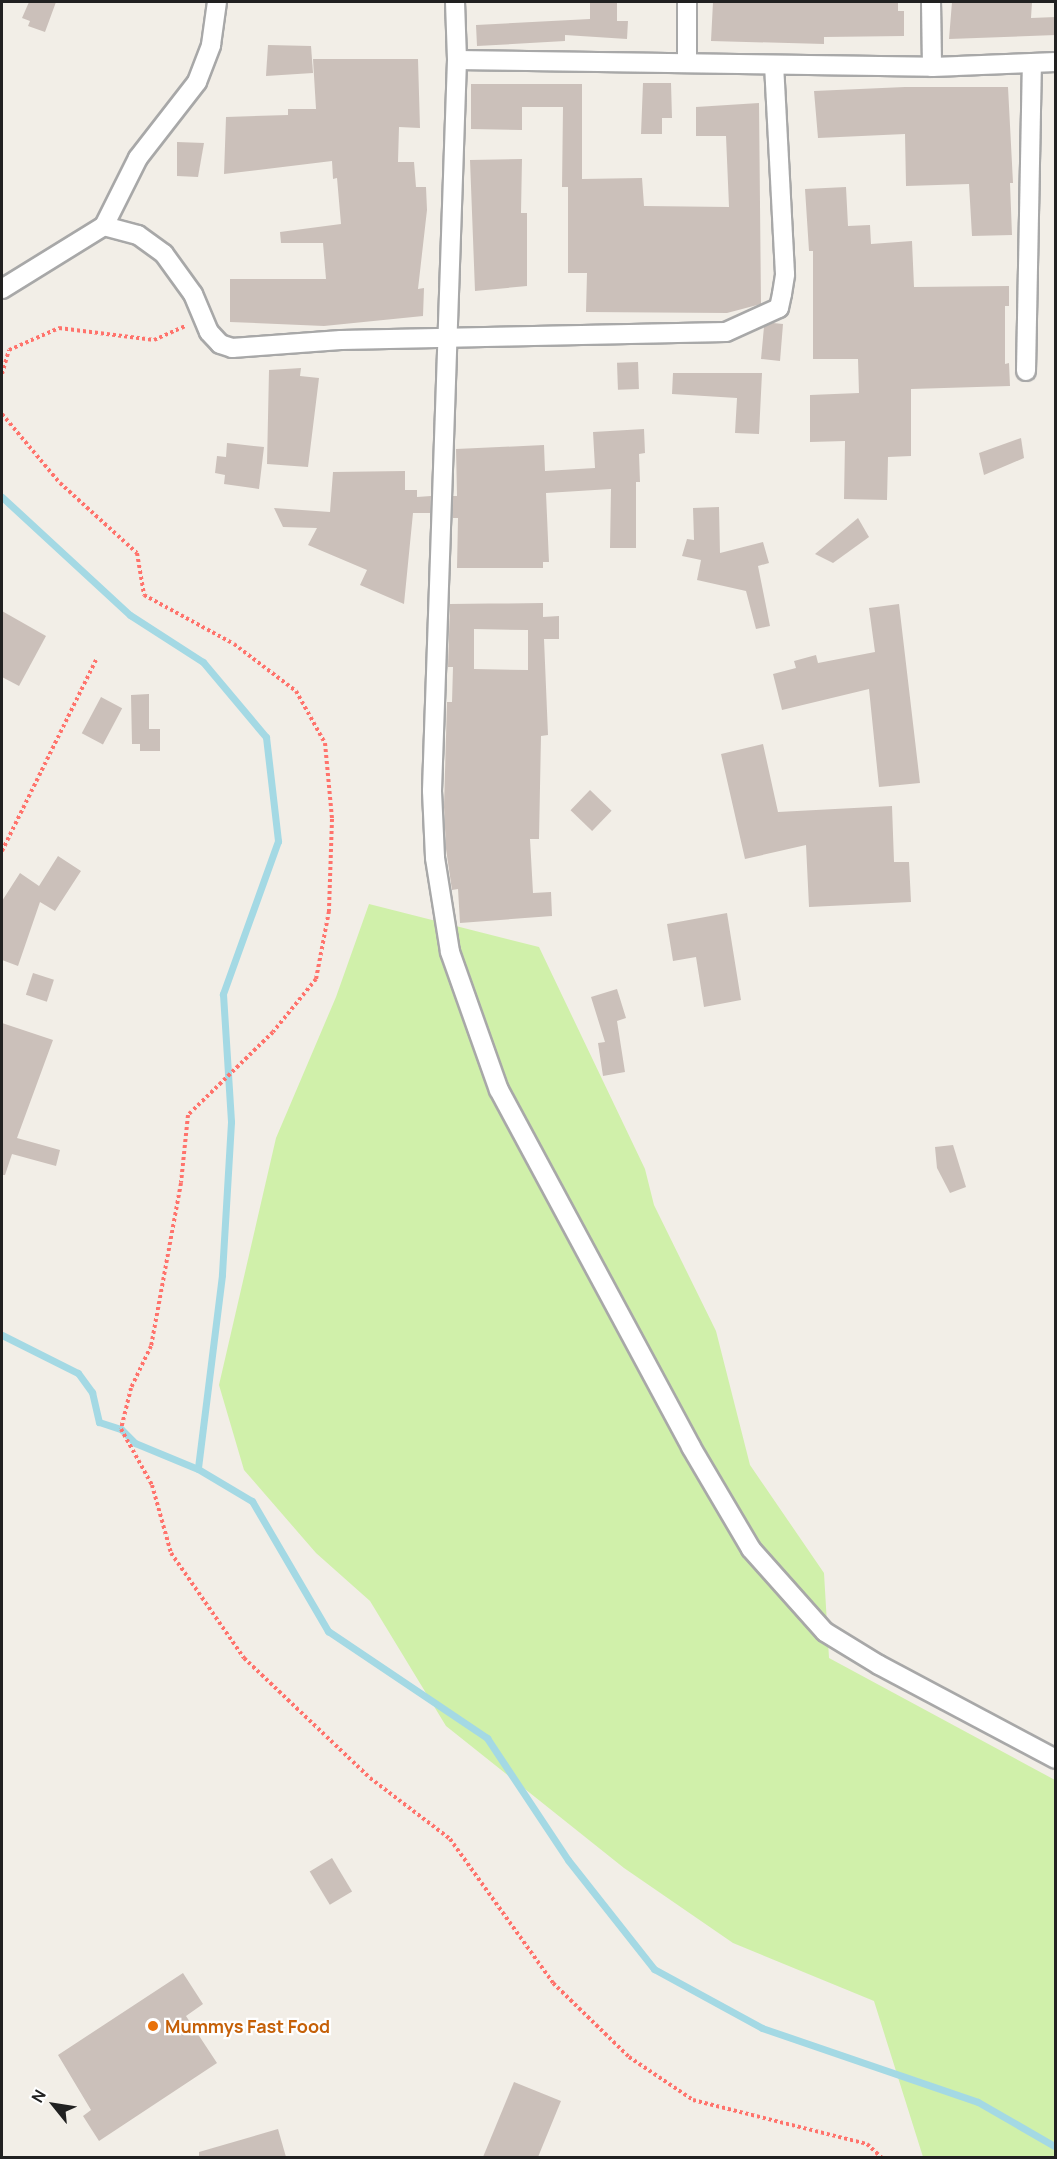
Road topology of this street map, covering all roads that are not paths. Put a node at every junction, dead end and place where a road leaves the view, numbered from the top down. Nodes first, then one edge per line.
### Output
1 (217, 2) edge
2 (455, 2) edge
3 (687, 2) edge
4 (931, 2) edge
5 (457, 60) junction
6 (1056, 62) edge
7 (687, 63) junction
8 (1032, 63) junction
9 (774, 66) junction
10 (932, 67) junction
11 (104, 226) junction
12 (2, 289) edge
13 (446, 336) junction
14 (1026, 371) dead end
15 (1056, 1759) edge

1 - 11 street
2 - 5 street
3 - 7 street
4 - 10 street
5 - 7 street
5 - 13 street
6 - 8 street
7 - 9 street
8 - 10 street
8 - 14 street
9 - 10 street
9 - 13 street
11 - 12 street
11 - 13 street
13 - 15 street

